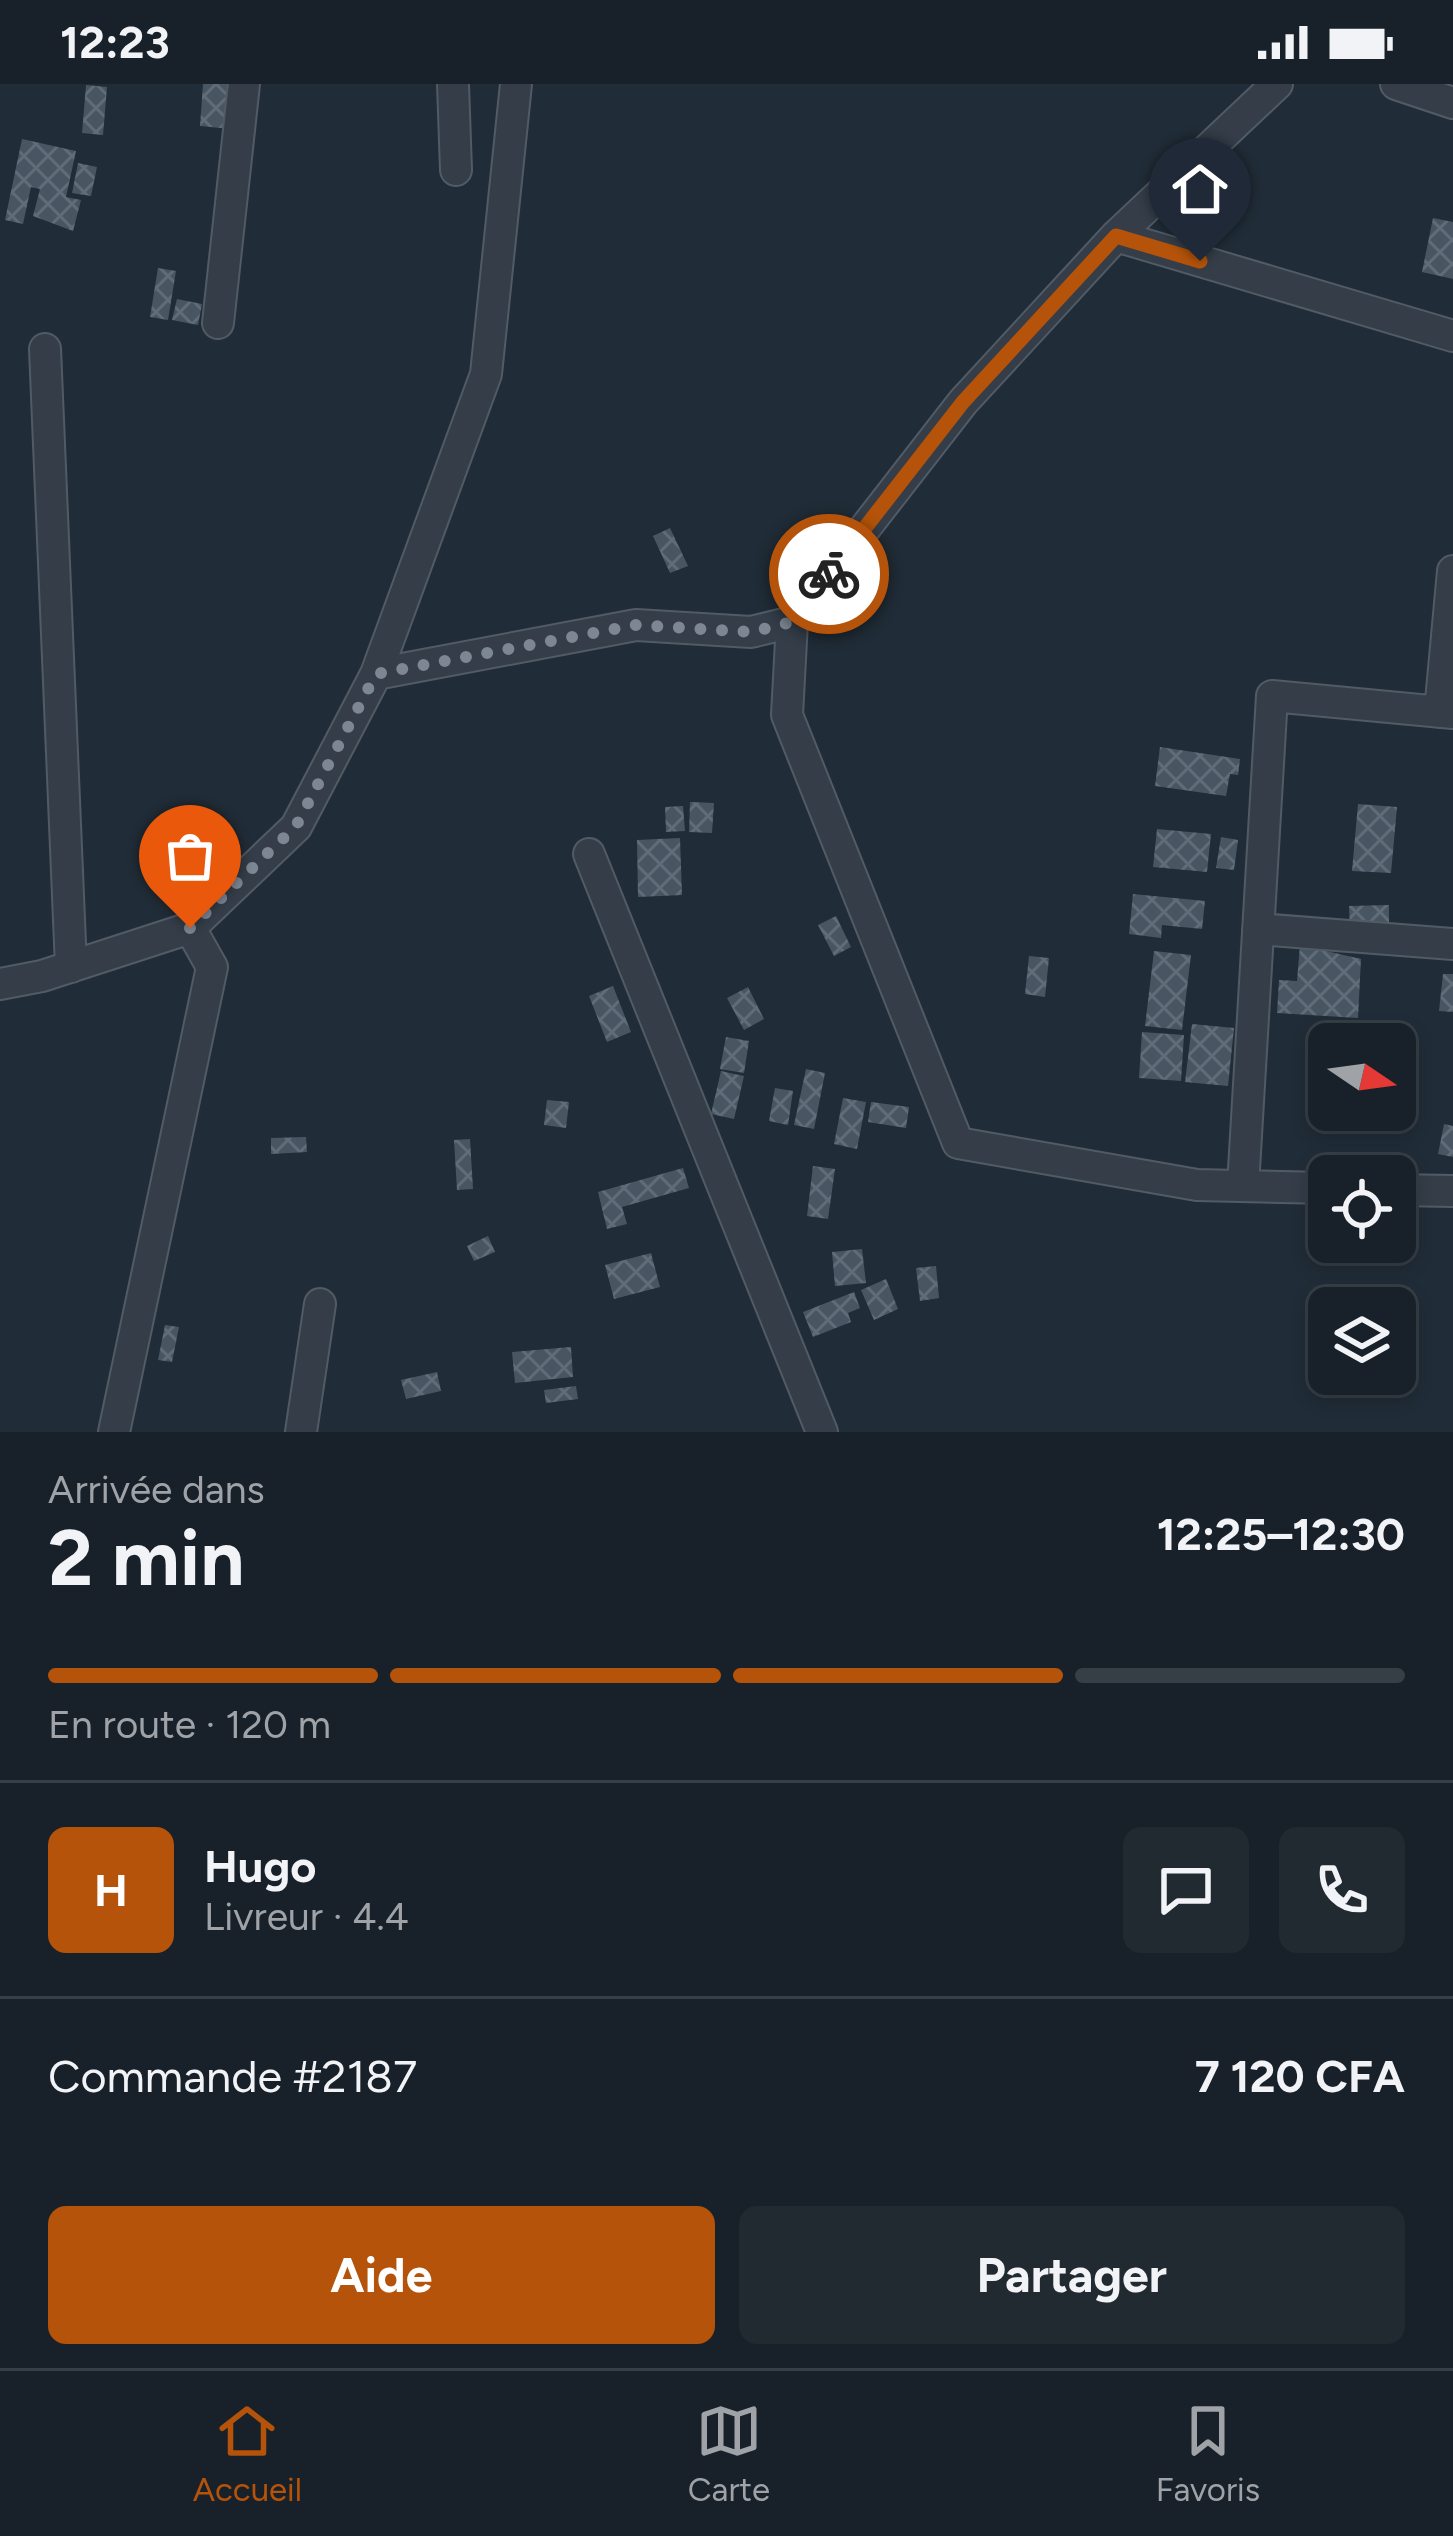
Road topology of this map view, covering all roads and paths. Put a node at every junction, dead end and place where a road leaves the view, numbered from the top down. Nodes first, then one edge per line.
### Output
1 (244, 84) edge
2 (453, 84) edge
3 (516, 84) edge
4 (1277, 84) edge
5 (1396, 84) edge
6 (1453, 103) edge
7 (456, 170) dead end
8 (1116, 236) junction
9 (218, 323) dead end
10 (1453, 336) edge
11 (44, 349) dead end
12 (1453, 571) edge
13 (792, 622) junction
14 (376, 674) junction
15 (1446, 712) edge
16 (589, 854) dead end
17 (190, 928) junction
18 (1258, 929) junction
19 (1453, 944) edge
20 (71, 967) junction
21 (0, 984) edge
22 (1244, 1186) junction
23 (1308, 1188) edge
24 (1416, 1190) edge
25 (1453, 1191) edge
26 (320, 1304) dead end
27 (114, 1432) edge
28 (301, 1432) edge
29 (822, 1432) edge

1 - 9 street
2 - 7 street
3 - 14 street
4 - 8 street
5 - 6 street
8 - 10 street
8 - 13 street
11 - 20 street
12 - 15 street
13 - 14 street
13 - 22 street
14 - 17 street
15 - 18 street
16 - 29 street
17 - 20 street
17 - 27 street
18 - 19 street
18 - 22 street
20 - 21 street
22 - 23 street
24 - 25 street
26 - 28 street

